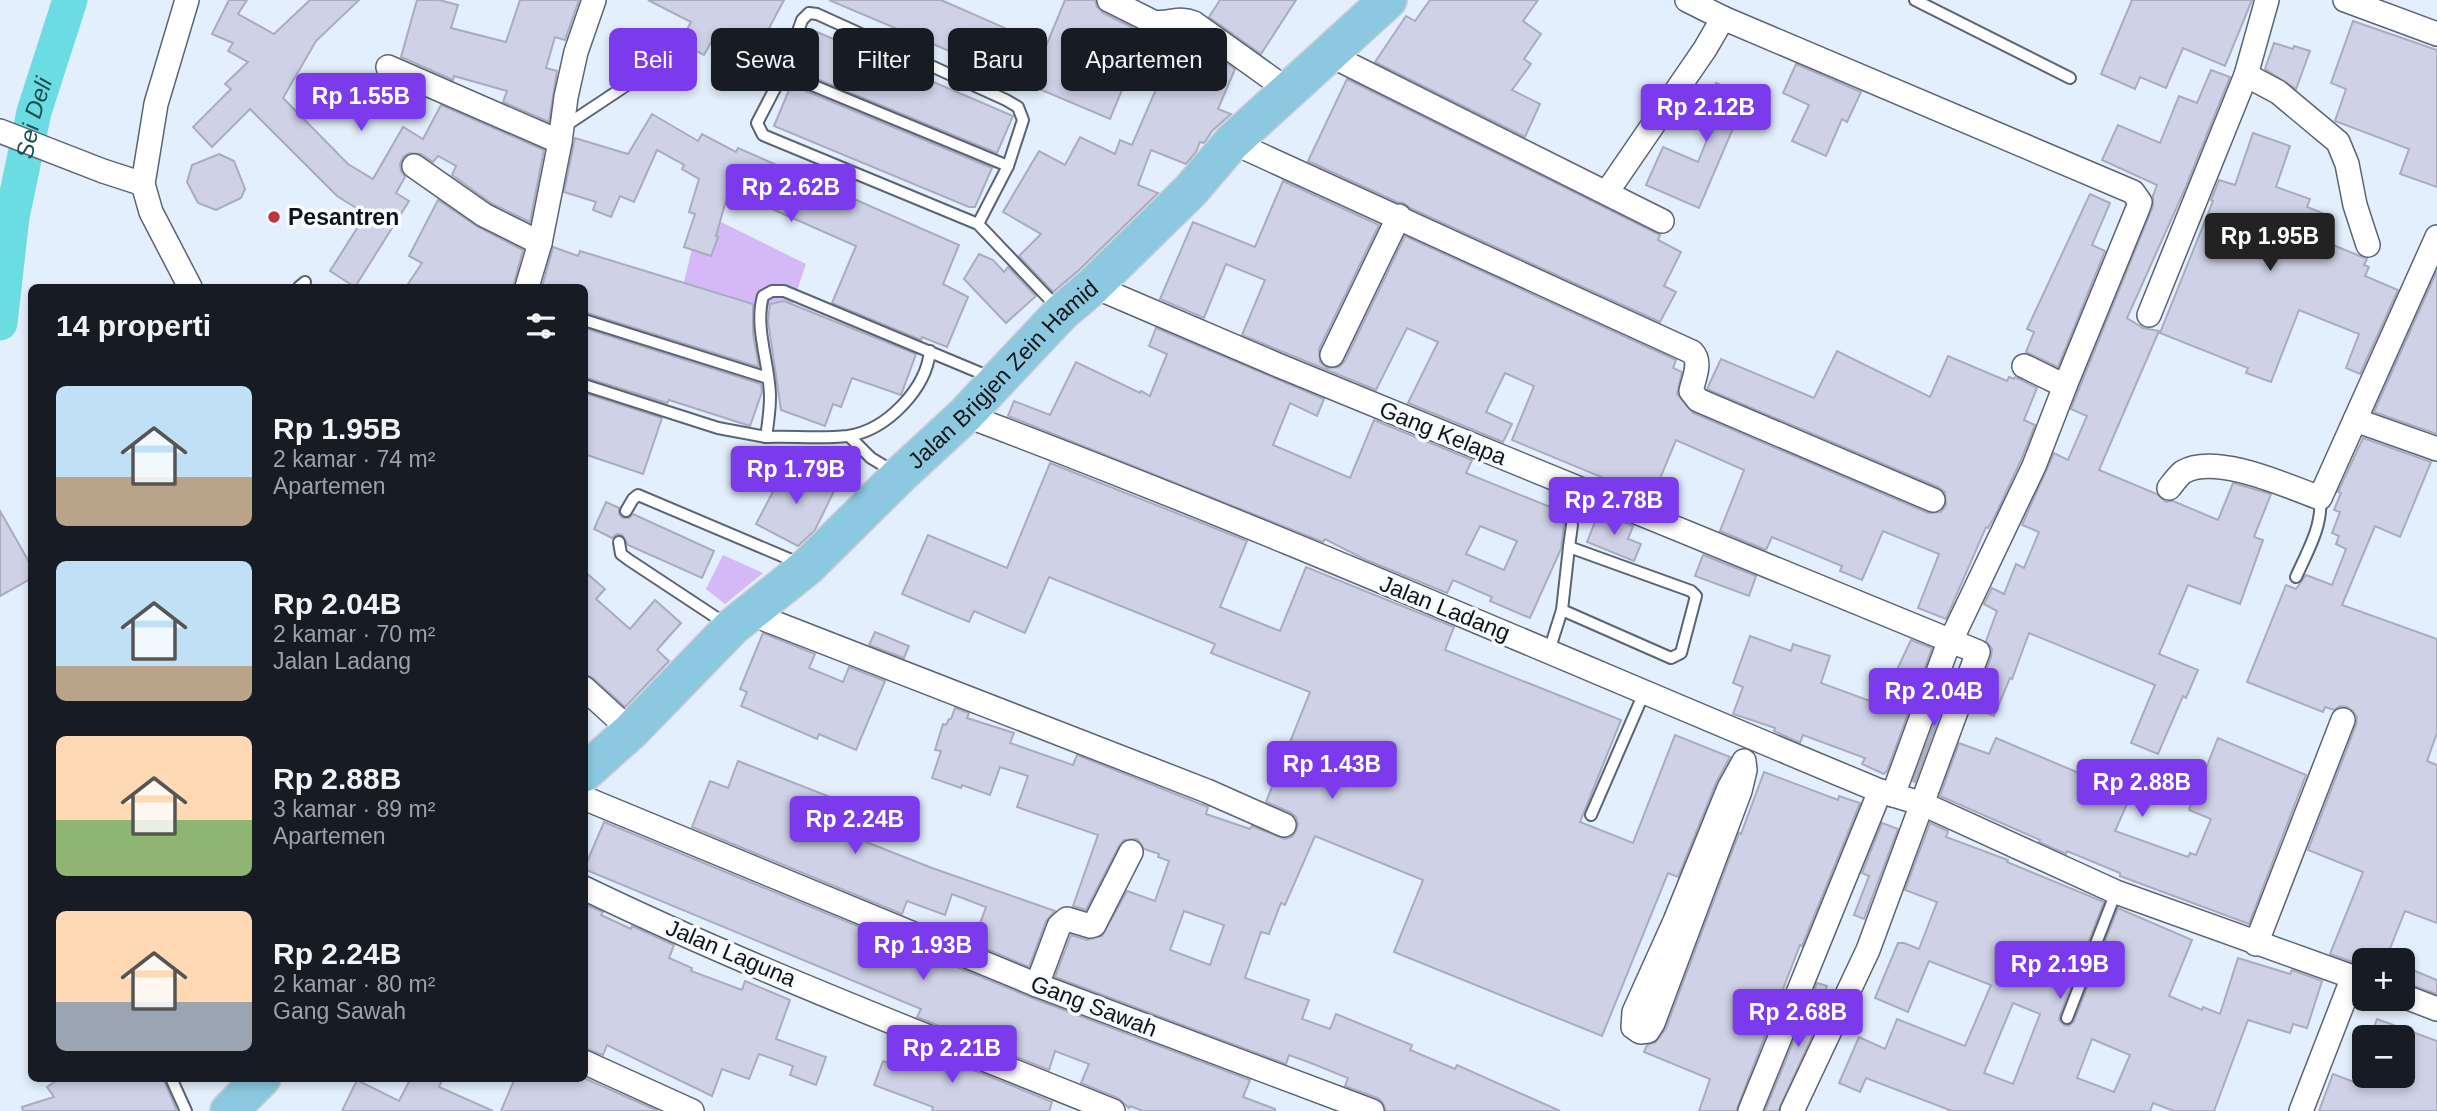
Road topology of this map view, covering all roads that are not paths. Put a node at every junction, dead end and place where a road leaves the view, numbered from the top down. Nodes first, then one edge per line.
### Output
1 (187, 0) edge
2 (594, 0) edge
3 (1109, 0) edge
4 (1388, 0) edge
5 (1687, 0) edge
6 (1915, 0) edge
7 (2267, 0) edge
8 (2345, 0) edge
9 (1723, 18) junction
10 (799, 28) edge
11 (2437, 34) edge
12 (1328, 54) junction
13 (388, 67) dead end
14 (2246, 75) junction
15 (2070, 78) dead end
16 (819, 88) edge
17 (1289, 90) junction
18 (623, 91) edge
19 (774, 91) edge
20 (0, 131) edge
21 (560, 136) junction
22 (1232, 142) junction
23 (414, 166) dead end
24 (1008, 166) junction
25 (143, 184) junction
26 (1607, 192) junction
27 (1399, 216) junction
28 (1662, 221) dead end
29 (978, 225) junction
30 (2437, 237) edge
31 (540, 243) junction
32 (2368, 245) dead end
33 (188, 284) edge
34 (528, 284) edge
35 (1093, 286) junction
36 (1062, 312) junction
37 (2149, 315) dead end
38 (588, 321) edge
39 (930, 351) junction
40 (1332, 355) dead end
41 (2024, 366) dead end
42 (768, 378) junction
43 (998, 380) junction
44 (588, 386) edge
45 (2065, 386) junction
46 (965, 415) junction
47 (2355, 420) junction
48 (849, 436) junction
49 (766, 437) junction
50 (2437, 449) edge
51 (900, 475) junction
52 (2169, 488) dead end
53 (2320, 498) junction
54 (1933, 500) dead end
55 (626, 511) dead end
56 (1572, 525) dead end
57 (619, 542) dead end
58 (1569, 547) junction
59 (807, 567) junction
60 (2296, 577) dead end
61 (1562, 610) junction
62 (740, 620) junction
63 (1950, 641) junction
64 (1549, 651) junction
65 (588, 692) edge
66 (1644, 693) junction
67 (2343, 720) dead end
68 (631, 731) junction
69 (1751, 738) junction
70 (588, 769) edge
71 (1886, 793) junction
72 (588, 800) edge
73 (1923, 804) junction
74 (1591, 815) dead end
75 (1284, 825) dead end
76 (1131, 852) dead end
77 (588, 890) edge
78 (2116, 892) junction
79 (2256, 944) junction
80 (2352, 977) edge
81 (1657, 984) dead end
82 (1037, 985) junction
83 (2352, 995) edge
84 (2415, 1001) edge
85 (2437, 1009) edge
86 (2067, 1018) dead end
87 (588, 1064) edge
88 (173, 1082) edge
89 (258, 1082) edge
90 (186, 1111) edge
91 (229, 1111) edge
92 (692, 1111) edge
93 (1113, 1111) edge
94 (1372, 1111) edge
95 (1750, 1111) edge
96 (1793, 1111) edge
97 (2301, 1111) edge

1 - 25 street
2 - 21 street
3 - 17 street
4 - 12 main road, Jalan Brigjen Zein Hamid
5 - 9 street
6 - 15 lane
7 - 14 street
8 - 11 street
9 - 26 street
9 - 45 street
10 - 24 lane
12 - 17 main road, Jalan Brigjen Zein Hamid
12 - 26 street
13 - 21 street
14 - 32 street
14 - 37 street
16 - 24 lane
17 - 22 main road, Jalan Brigjen Zein Hamid
18 - 21 lane
19 - 29 lane
20 - 25 street
21 - 31 street
22 - 27 street
22 - 35 main road, Jalan Brigjen Zein Hamid
23 - 31 street
24 - 29 lane
25 - 33 street
26 - 28 street
27 - 40 street
27 - 54 street
29 - 36 lane
30 - 47 street
31 - 34 street
35 - 36 main road, Jalan Brigjen Zein Hamid
35 - 63 street, Gang Kelapa
36 - 43 main road, Jalan Brigjen Zein Hamid
38 - 42 lane
39 - 42 lane
39 - 43 lane
39 - 48 lane
41 - 45 street
42 - 49 lane
43 - 46 main road, Jalan Brigjen Zein Hamid
44 - 49 lane
45 - 63 street
46 - 51 main road, Jalan Brigjen Zein Hamid
46 - 64 street, Jalan Ladang
47 - 50 street
47 - 53 street
48 - 49 lane
48 - 51 lane
51 - 59 main road, Jalan Brigjen Zein Hamid
52 - 53 street
53 - 60 lane
55 - 59 lane
56 - 58 lane
57 - 62 lane
58 - 61 lane
58 - 61 lane
59 - 62 main road, Jalan Brigjen Zein Hamid
61 - 64 lane
62 - 68 main road, Jalan Brigjen Zein Hamid
62 - 75 street
63 - 71 street
63 - 73 street, Gang Kelapa
64 - 66 street, Jalan Ladang
65 - 68 street
66 - 69 street, Jalan Ladang
66 - 74 lane
67 - 79 street
68 - 70 main road, Jalan Brigjen Zein Hamid
69 - 71 street, Jalan Ladang
69 - 81 street
71 - 73 street, Jalan Ladang
71 - 95 street
72 - 82 street, Gang Sawah
73 - 78 street, Jalan Ladang
73 - 96 street
76 - 82 street
77 - 93 street, Jalan Laguna
78 - 79 street, Jalan Ladang
78 - 86 lane
79 - 80 street, Jalan Ladang
82 - 94 street, Gang Sawah
83 - 97 street
84 - 85 street
87 - 92 street
88 - 90 lane
89 - 91 main road

